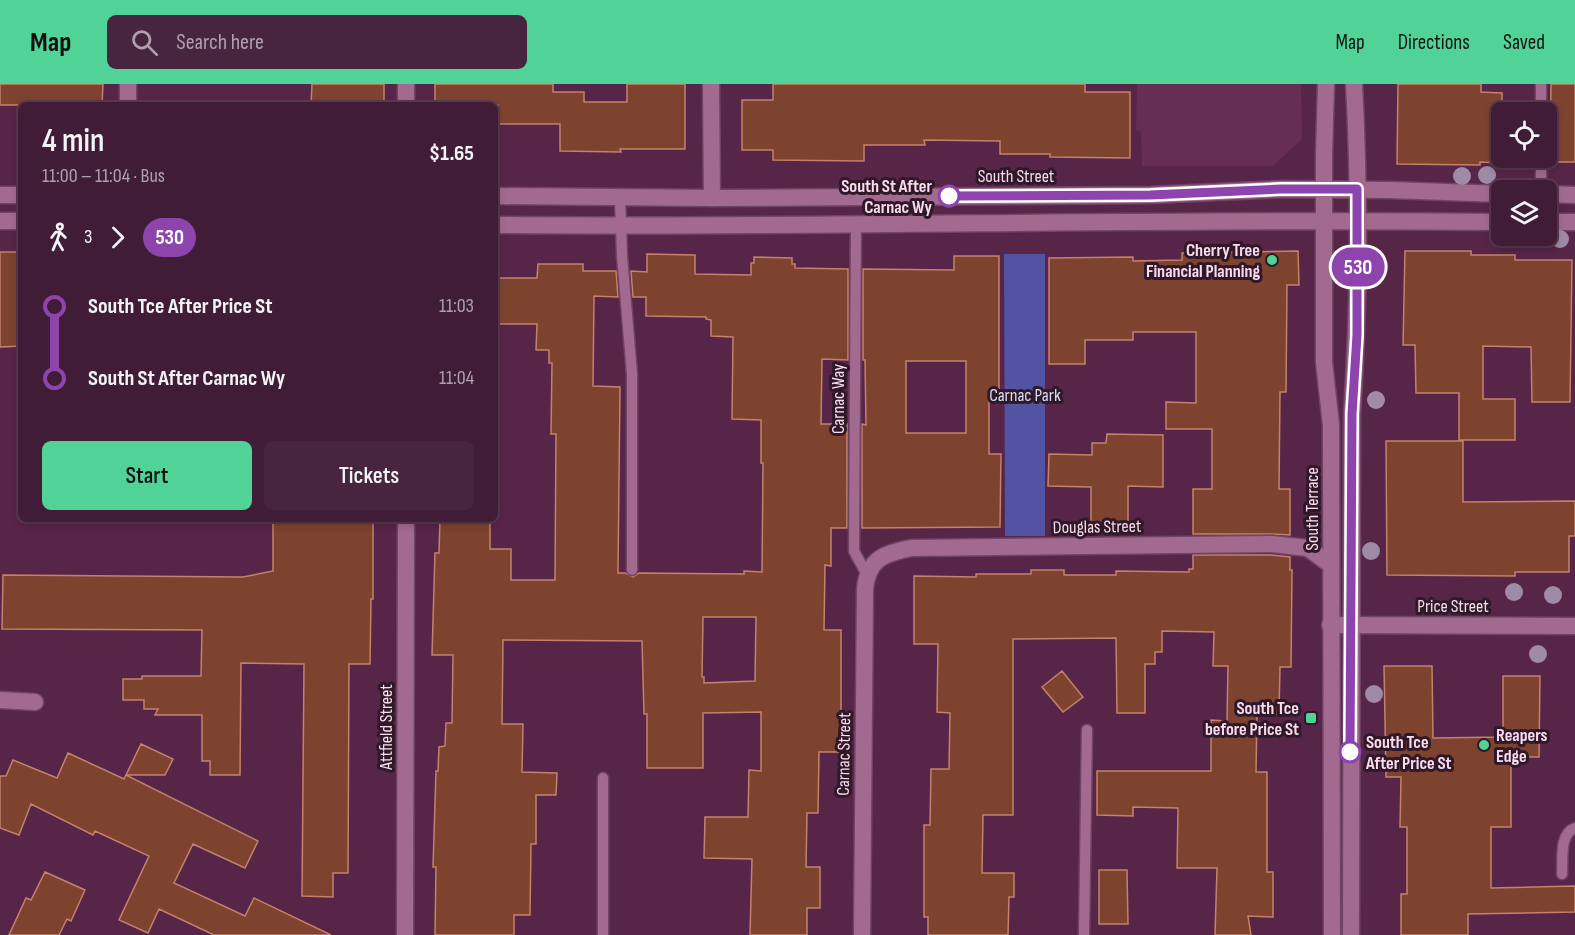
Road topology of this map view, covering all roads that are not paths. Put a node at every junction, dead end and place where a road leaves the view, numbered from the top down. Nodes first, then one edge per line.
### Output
1 (128, 84) edge
2 (406, 84) edge
3 (711, 84) edge
4 (1326, 84) edge
5 (1354, 84) edge
6 (1541, 84) edge
7 (128, 102) edge
8 (406, 102) edge
9 (1541, 102) edge
10 (1324, 189) junction
11 (1357, 189) junction
12 (1491, 194) edge
13 (1557, 194) edge
14 (0, 195) edge
15 (18, 195) edge
16 (1575, 195) edge
17 (498, 196) edge
18 (620, 198) junction
19 (712, 198) junction
20 (0, 221) edge
21 (18, 221) edge
22 (1324, 221) junction
23 (1358, 221) junction
24 (1491, 222) edge
25 (1557, 222) edge
26 (1575, 222) edge
27 (856, 223) junction
28 (498, 225) edge
29 (622, 226) junction
30 (406, 522) edge
31 (1331, 565) junction
32 (632, 570) dead end
33 (866, 573) junction
34 (1351, 624) junction
35 (1330, 625) junction
36 (1575, 626) edge
37 (0, 700) edge
38 (35, 702) dead end
39 (1087, 730) dead end
40 (603, 778) dead end
41 (1575, 828) edge
42 (1562, 874) dead end
43 (405, 935) edge
44 (603, 935) edge
45 (862, 935) edge
46 (1084, 935) edge
47 (1332, 935) edge
48 (1351, 935) edge

1 - 7 street
2 - 8 street
3 - 19 street
4 - 10 street, South Terrace
5 - 11 street
6 - 9 lane
10 - 11 street, South Street
10 - 19 street, South Street
10 - 22 street, South Terrace
11 - 12 street, South Street
11 - 23 street
13 - 16 street
14 - 15 street
17 - 18 street, South Street
18 - 19 street, South Street
18 - 29 lane
20 - 21 street
22 - 23 street
22 - 27 street
22 - 31 street, South Terrace
23 - 24 street
23 - 34 street
25 - 26 street
27 - 29 street
27 - 33 lane, Carnac Way
28 - 29 street
29 - 32 lane
30 - 43 street, Attfield Street
31 - 33 street, Douglas Street
31 - 35 street, South Terrace
33 - 45 street, Carnac Street
34 - 35 street, Price Street
34 - 36 street, Price Street
34 - 48 street
35 - 47 street, South Terrace
37 - 38 street
39 - 46 lane
40 - 44 lane
41 - 42 lane

